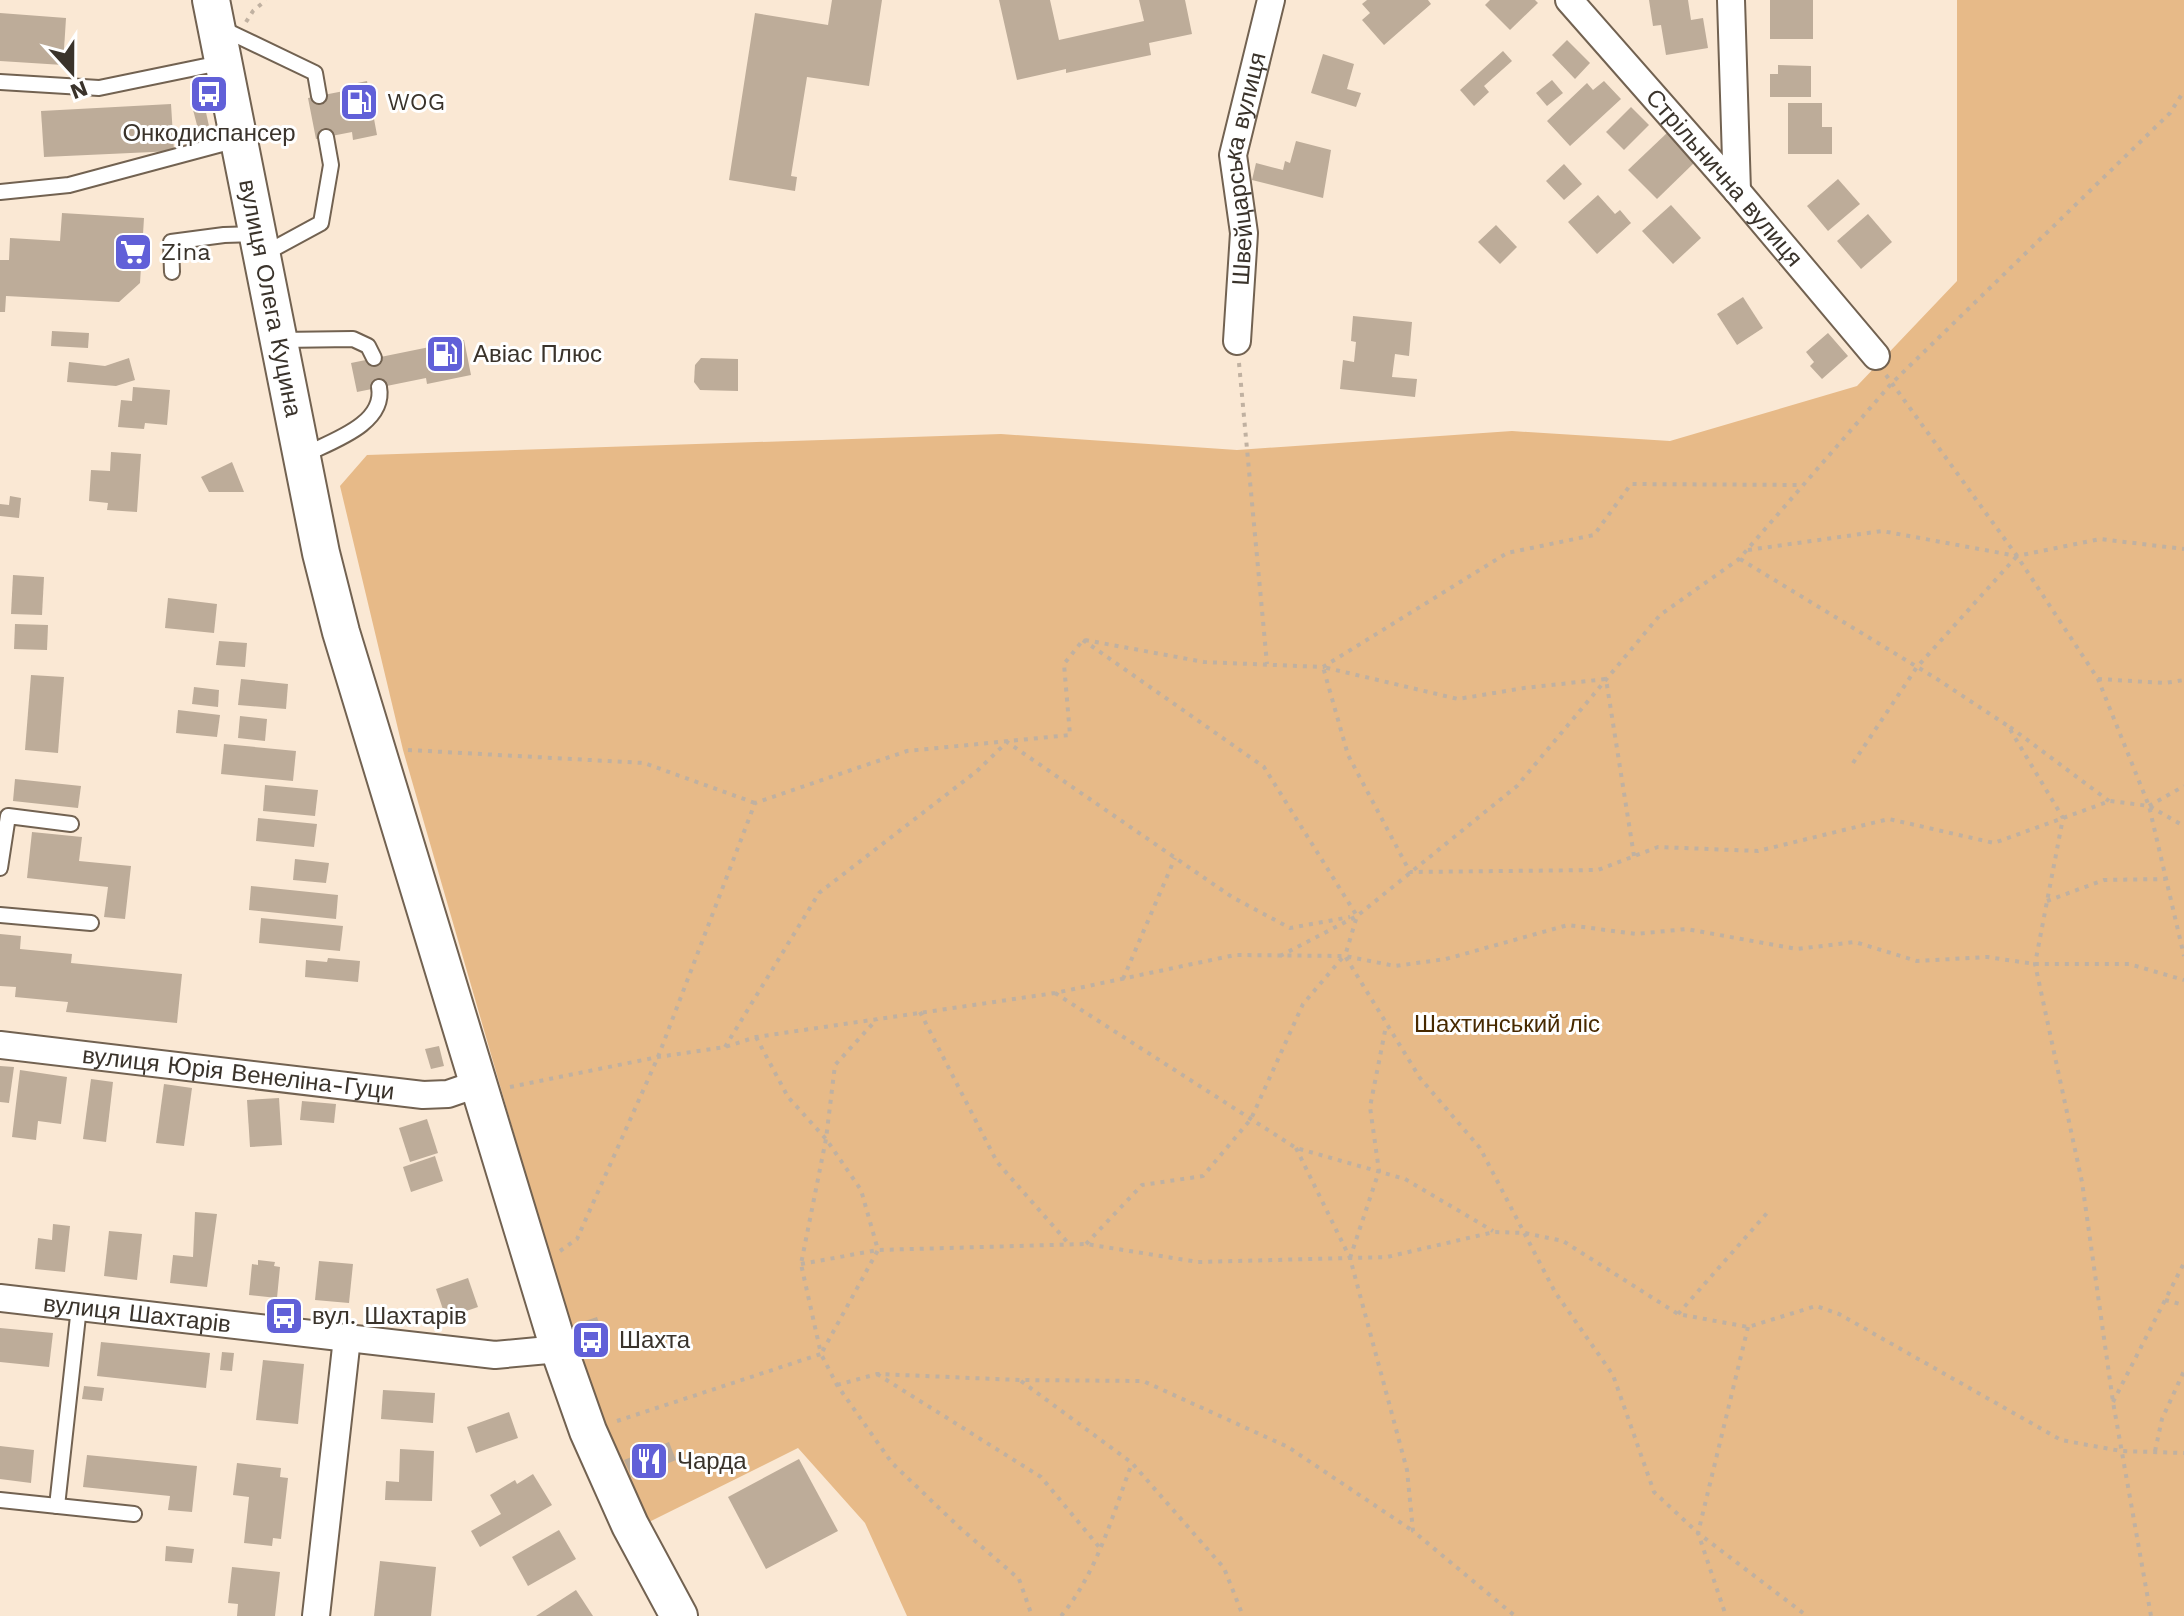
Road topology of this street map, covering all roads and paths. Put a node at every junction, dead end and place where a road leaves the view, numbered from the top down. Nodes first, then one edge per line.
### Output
1 (266, 0) edge
2 (1271, 0) edge
3 (1569, 0) edge
4 (1731, 0) edge
5 (223, 31) edge
6 (0, 82) edge
7 (2184, 91) edge
8 (319, 96) dead end
9 (326, 137) dead end
10 (240, 139) junction
11 (1737, 191) junction
12 (0, 192) edge
13 (262, 244) junction
14 (172, 272) dead end
15 (279, 340) junction
16 (1237, 341) joint
17 (1876, 356) joint
18 (374, 358) dead end
19 (1891, 384) junction
20 (379, 387) dead end
21 (302, 456) junction
22 (1804, 485) junction
23 (2184, 549) edge
24 (1747, 550) junction
25 (2017, 556) junction
26 (1739, 559) junction
27 (1083, 640) junction
28 (1267, 664) junction
29 (1323, 667) junction
30 (1917, 667) junction
31 (1606, 679) junction
32 (2098, 679) junction
33 (2184, 680) edge
34 (2008, 726) junction
35 (1007, 742) junction
36 (376, 748) junction
37 (1853, 763) dead end
38 (2184, 786) edge
39 (2110, 801) junction
40 (755, 803) junction
41 (2149, 806) junction
42 (2063, 818) junction
43 (71, 824) dead end
44 (2184, 826) edge
45 (1634, 856) junction
46 (1175, 858) junction
47 (0, 868) edge
48 (1410, 872) junction
49 (2166, 879) junction
50 (2047, 901) junction
51 (0, 915) edge
52 (1357, 916) junction
53 (91, 923) dead end
54 (1345, 956) junction
55 (2184, 956) edge
56 (1278, 957) junction
57 (2035, 964) junction
58 (1123, 979) junction
59 (2184, 980) edge
60 (1055, 993) junction
61 (920, 1012) junction
62 (877, 1019) junction
63 (1386, 1024) junction
64 (756, 1037) junction
65 (0, 1045) edge
66 (725, 1047) junction
67 (658, 1057) junction
68 (490, 1086) junction
69 (1251, 1119) junction
70 (826, 1139) junction
71 (1296, 1148) junction
72 (1379, 1171) junction
73 (1767, 1213) dead end
74 (1494, 1232) junction
75 (1525, 1233) junction
76 (1086, 1244) junction
77 (1069, 1245) junction
78 (878, 1250) junction
79 (1350, 1258) junction
80 (2184, 1263) edge
81 (801, 1264) junction
82 (535, 1268) junction
83 (0, 1298) edge
84 (2165, 1300) junction
85 (2184, 1305) edge
86 (79, 1307) junction
87 (1678, 1314) junction
88 (1748, 1327) junction
89 (347, 1338) junction
90 (559, 1349) junction
91 (821, 1354) junction
92 (2184, 1371) edge
93 (877, 1374) junction
94 (1020, 1380) junction
95 (837, 1385) junction
96 (2113, 1402) junction
97 (588, 1431) junction
98 (2121, 1451) junction
99 (2155, 1452) junction
100 (2184, 1453) edge
101 (1132, 1463) junction
102 (0, 1500) edge
103 (57, 1506) junction
104 (134, 1514) dead end
105 (1413, 1531) junction
106 (1698, 1533) junction
107 (1100, 1548) junction
108 (316, 1616) edge
109 (679, 1616) edge
110 (1032, 1616) edge
111 (1061, 1616) edge
112 (1243, 1616) edge
113 (1515, 1616) edge
114 (1726, 1616) edge
115 (1807, 1616) edge
116 (2151, 1616) edge

1 - 5 path
2 - 16 street, Швейцарська вулиця
3 - 11 street, Стрільнична вулиця
4 - 11 street
5 - 6 lane
5 - 8 lane
5 - 10 street, вулиця Олега Куцина
7 - 19 path
9 - 13 lane
10 - 12 lane
10 - 13 street, вулиця Олега Куцина
11 - 17 street, Стрільнична вулиця
13 - 14 lane
13 - 15 street, вулиця Олега Куцина
15 - 18 lane
15 - 21 street, вулиця Олега Куцина
16 - 28 path
17 - 19 path
19 - 22 path
19 - 25 path
20 - 21 lane
21 - 36 street, вулиця Олега Куцина
22 - 24 path
22 - 29 path
23 - 25 path
24 - 25 path
24 - 26 path
25 - 30 path
25 - 32 path
26 - 30 path
26 - 31 path
27 - 28 path
27 - 35 path
27 - 52 path
28 - 29 path
29 - 31 path
29 - 48 path
30 - 34 path
30 - 37 path
31 - 45 path
31 - 48 path
32 - 33 path
32 - 41 path
34 - 39 path
34 - 42 path
35 - 40 path
35 - 46 path
35 - 66 path
36 - 40 path
36 - 68 street, вулиця Олега Куцина
38 - 41 path
39 - 41 path
39 - 42 path
40 - 67 path
41 - 44 path
41 - 49 path
42 - 45 path
42 - 50 path
43 - 47 lane
45 - 48 path
46 - 52 path
46 - 58 path
48 - 52 path
49 - 50 path
49 - 55 path
50 - 57 path
51 - 53 lane
52 - 54 path
52 - 56 path
54 - 56 path
54 - 57 path
54 - 63 path
54 - 69 path
56 - 58 path
57 - 59 path
57 - 96 path
58 - 60 path
60 - 61 path
60 - 69 path
61 - 62 path
61 - 77 path
62 - 64 path
62 - 70 path
63 - 72 path
63 - 75 path
64 - 66 path
64 - 70 path
65 - 68 street, вулиця Юрія Венеліна-Гуци
66 - 67 path
67 - 68 path
67 - 82 path
68 - 82 street, вулиця Олега Куцина
69 - 71 path
69 - 76 path
70 - 78 path
70 - 81 path
71 - 72 path
71 - 79 path
72 - 74 path
72 - 79 path
73 - 87 path
74 - 75 path
74 - 79 path
75 - 87 path
75 - 106 path
76 - 77 path
76 - 79 path
77 - 78 path
78 - 81 path
78 - 91 path
79 - 105 path
80 - 84 path
81 - 91 path
82 - 90 street, вулиця Олега Куцина
83 - 86 street, вулиця Шахтарів
84 - 85 path
84 - 96 path
86 - 89 street, вулиця Шахтарів
86 - 103 lane
87 - 88 path
88 - 98 path
88 - 106 path
89 - 90 street, вулиця Шахтарів
89 - 108 street
90 - 97 street, вулиця Олега Куцина
91 - 95 path
91 - 97 path
92 - 99 path
93 - 94 path
93 - 95 path
93 - 107 path
94 - 101 path
94 - 105 path
95 - 110 path
96 - 98 path
97 - 109 street, вулиця Олега Куцина
98 - 99 path
98 - 116 path
99 - 100 path
101 - 107 path
101 - 112 path
102 - 103 lane
103 - 104 lane
105 - 113 path
106 - 114 path
106 - 115 path
107 - 111 path

